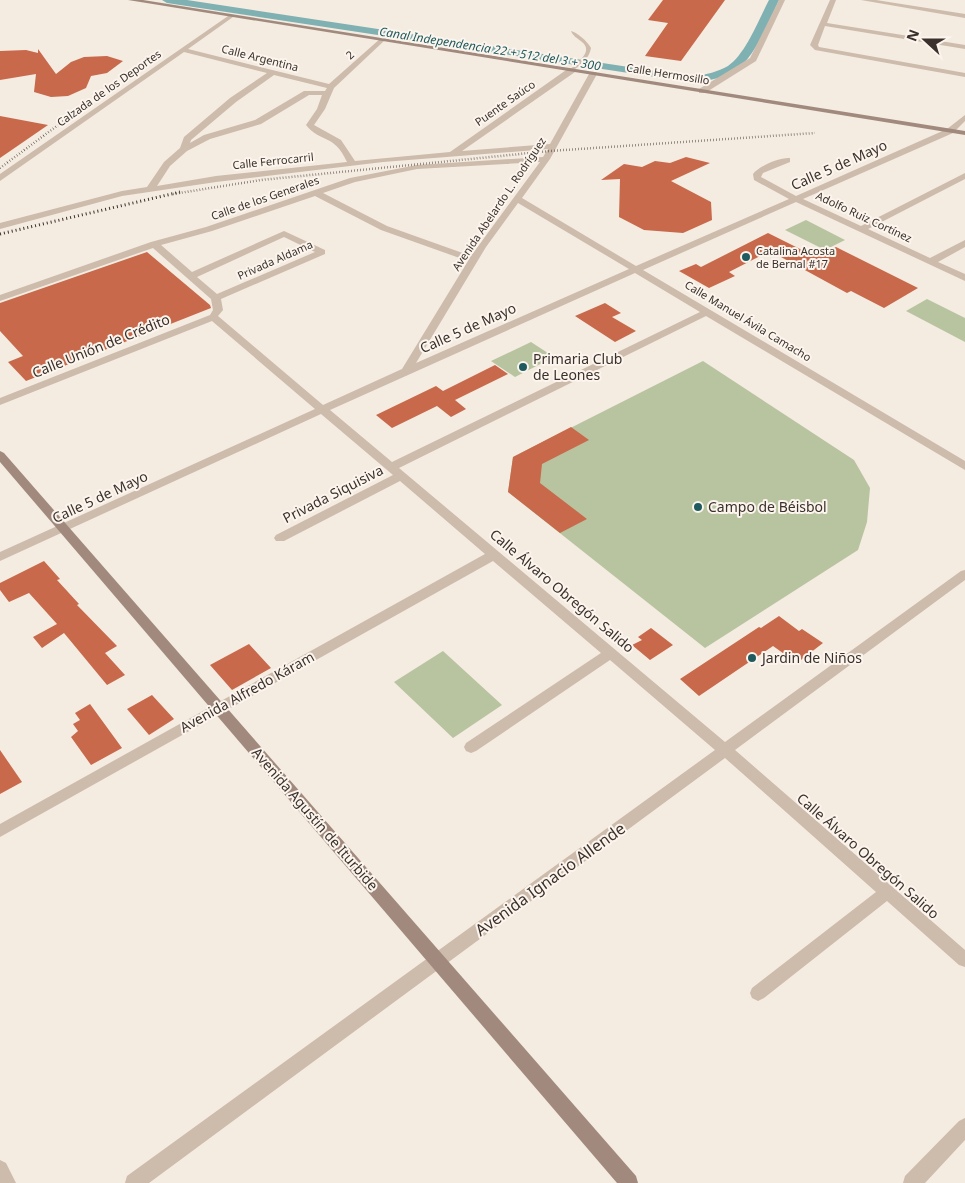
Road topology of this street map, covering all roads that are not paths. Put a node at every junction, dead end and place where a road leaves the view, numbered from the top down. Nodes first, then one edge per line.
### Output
1 (131, 0) edge
2 (782, 0) edge
3 (833, 0) edge
4 (864, 0) edge
5 (231, 16) junction
6 (965, 16) edge
7 (823, 24) junction
8 (572, 32) dead end
9 (383, 39) junction
10 (965, 47) edge
11 (183, 50) junction
12 (572, 70) junction
13 (272, 73) junction
14 (593, 74) junction
15 (965, 74) edge
16 (329, 90) junction
17 (702, 92) junction
18 (965, 117) edge
19 (950, 131) junction
20 (965, 133) edge
21 (553, 146) junction
22 (184, 149) junction
23 (450, 155) junction
24 (546, 159) junction
25 (787, 160) dead end
26 (352, 164) junction
27 (965, 176) edge
28 (0, 178) edge
29 (151, 188) junction
30 (314, 192) junction
31 (517, 199) junction
32 (796, 199) junction
33 (0, 226) edge
34 (862, 229) junction
35 (965, 243) edge
36 (154, 244) junction
37 (474, 260) junction
38 (932, 261) junction
39 (636, 268) junction
40 (192, 276) junction
41 (965, 278) edge
42 (0, 298) edge
43 (216, 298) junction
44 (707, 312) junction
45 (213, 317) junction
46 (406, 371) junction
47 (0, 402) edge
48 (323, 410) junction
49 (0, 455) edge
50 (965, 466) edge
51 (396, 471) junction
52 (63, 528) junction
53 (280, 538) dead end
54 (495, 554) junction
55 (0, 557) edge
56 (965, 574) edge
57 (611, 653) junction
58 (218, 708) junction
59 (471, 747) dead end
60 (725, 750) junction
61 (0, 831) edge
62 (887, 892) junction
63 (965, 960) edge
64 (438, 961) junction
65 (758, 993) dead end
66 (965, 1127) edge
67 (0, 1169) edge
68 (7, 1183) edge
69 (134, 1183) edge
70 (629, 1183) edge
71 (912, 1183) edge

1 - 5 street, Calle Hermosillo
2 - 17 street
3 - 7 street
4 - 6 street
5 - 9 street, Calle Hermosillo
5 - 11 street, Calzada de los Deportes
7 - 10 street
7 - 15 street
8 - 12 lane
9 - 12 street, Calle Hermosillo
9 - 16 street, 2
11 - 13 street, Calle Argentina
11 - 28 street, Calzada de los Deportes
12 - 14 street, Calle Hermosillo
12 - 23 street, Puente Saúco
13 - 16 street, Calle Argentina
13 - 22 street
14 - 17 street, Calle Hermosillo
14 - 21 street, Avenida Abelardo L. Rodríguez
16 - 22 street
16 - 26 street
17 - 19 street, Calle Hermosillo
18 - 19 street, Calle 5 de Mayo
19 - 20 street, Calle Hermosillo
19 - 32 street, Calle 5 de Mayo
21 - 23 street, Calle Ferrocarril
21 - 24 street, Avenida Abelardo L. Rodríguez
22 - 29 street
23 - 26 street, Calle Ferrocarril
24 - 30 street, Calle de los Generales
24 - 31 street, Avenida Abelardo L. Rodríguez
25 - 32 street, Adolfo Ruiz Cortínez
26 - 29 street, Calle Ferrocarril
27 - 34 street
29 - 33 street, Calle Ferrocarril
30 - 36 street, Calle de los Generales
30 - 37 street
31 - 37 street, Avenida Abelardo L. Rodríguez
31 - 39 street, Calle Manuel Ávila Camacho
32 - 34 street, Adolfo Ruiz Cortínez
32 - 39 street, Calle 5 de Mayo
34 - 38 street, Adolfo Ruiz Cortínez
35 - 38 street
36 - 40 street
36 - 42 street, Calle de los Generales
37 - 46 street, Avenida Abelardo L. Rodríguez
38 - 41 street, Adolfo Ruiz Cortínez
39 - 44 street, Calle Manuel Ávila Camacho
39 - 46 street, Calle 5 de Mayo
40 - 43 street
40 - 43 street, Privada Aldama
43 - 45 street
44 - 50 street, Calle Manuel Ávila Camacho
44 - 51 street, Privada Siquisiva
45 - 47 street, Calle Unión de Crédito
45 - 48 street, Calle Álvaro Obregón Salido
46 - 48 street, Calle 5 de Mayo
48 - 51 street, Calle Álvaro Obregón Salido
48 - 52 street, Calle 5 de Mayo
49 - 52 street, Avenida Agustín de Iturbide
51 - 53 street, Privada Siquisiva
51 - 54 street, Calle Álvaro Obregón Salido
52 - 55 street, Calle 5 de Mayo
52 - 58 street, Avenida Agustín de Iturbide
54 - 57 street, Calle Álvaro Obregón Salido
54 - 58 street, Avenida Alfredo Káram
56 - 60 street, Avenida Ignacio Allende
57 - 59 street
57 - 60 street, Calle Álvaro Obregón Salido
58 - 61 street, Avenida Alfredo Káram
58 - 64 street, Avenida Agustín de Iturbide
60 - 62 street, Calle Álvaro Obregón Salido
60 - 64 street, Avenida Ignacio Allende
62 - 63 street, Calle Álvaro Obregón Salido
62 - 65 street
64 - 69 street, Avenida Ignacio Allende
64 - 70 street, Avenida Agustín de Iturbide
66 - 71 street
67 - 68 street

